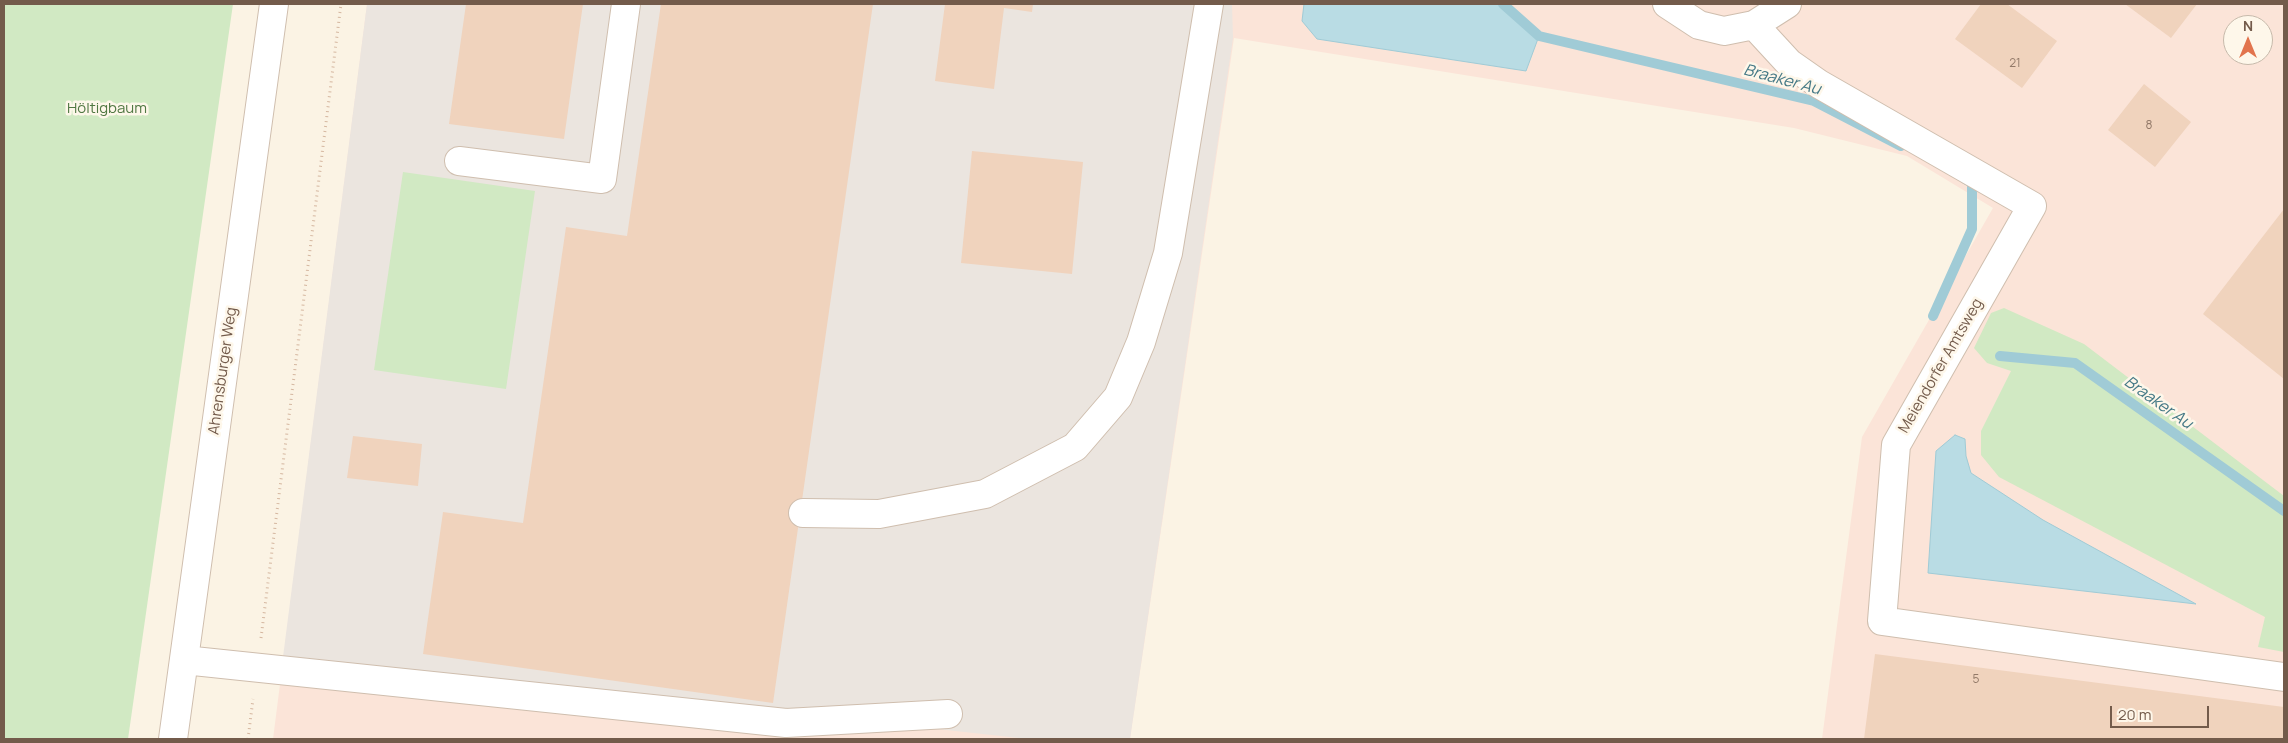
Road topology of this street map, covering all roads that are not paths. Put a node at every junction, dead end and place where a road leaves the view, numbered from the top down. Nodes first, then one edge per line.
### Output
1 (274, 4) edge
2 (626, 4) edge
3 (1209, 4) edge
4 (1667, 4) edge
5 (1787, 4) edge
6 (1754, 25) junction
7 (459, 161) dead end
8 (802, 513) dead end
9 (184, 660) junction
10 (2284, 677) edge
11 (948, 714) dead end
12 (173, 739) edge

1 - 9 street, Ahrensburger Weg
2 - 7 street
3 - 8 street
4 - 6 street
5 - 6 street
6 - 10 street, Meiendorfer Amtsweg
9 - 11 street
9 - 12 street, Ahrensburger Weg

